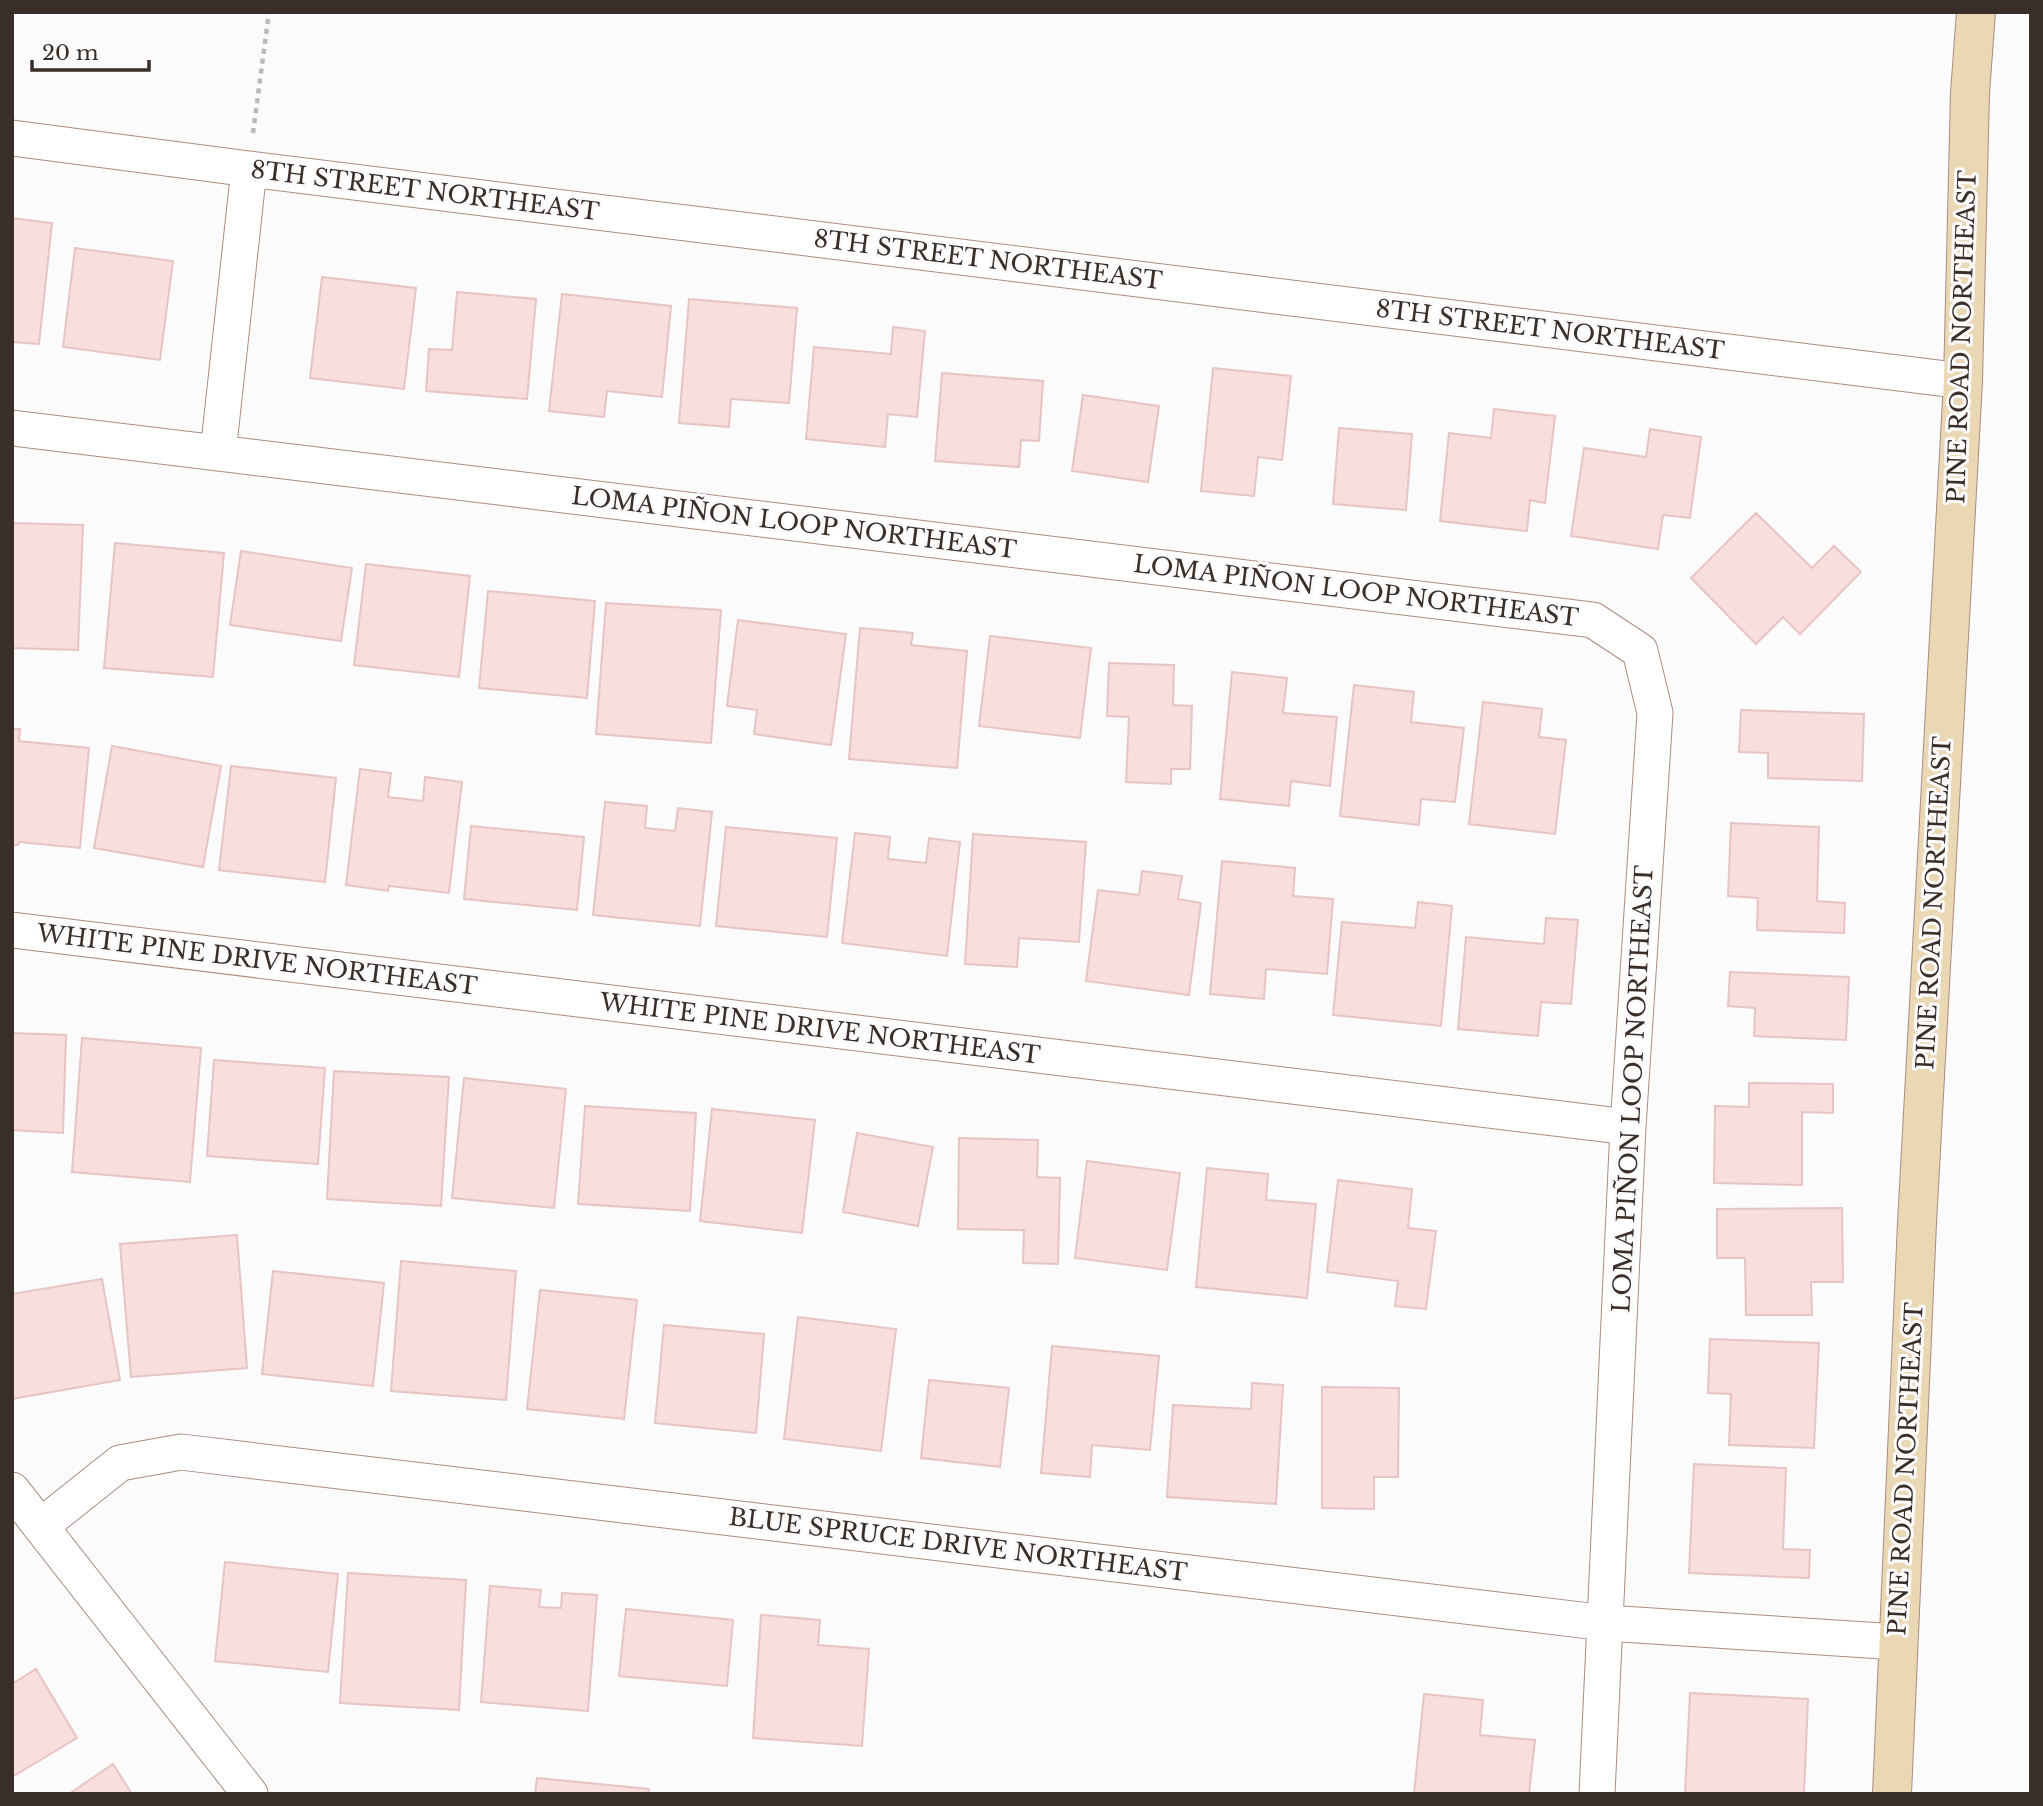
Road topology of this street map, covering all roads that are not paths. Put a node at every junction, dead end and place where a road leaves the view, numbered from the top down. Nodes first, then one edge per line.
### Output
1 (1976, 12) edge
2 (12, 138) edge
3 (249, 169) junction
4 (1964, 381) junction
5 (12, 428) edge
6 (218, 453) junction
7 (12, 930) edge
8 (1628, 1127) junction
9 (12, 1490) edge
10 (41, 1526) junction
11 (1606, 1623) junction
12 (1898, 1642) junction
13 (250, 1794) edge
14 (1597, 1794) edge
15 (1892, 1794) edge

1 - 4 street, PINE ROAD NORTHEAST
2 - 3 street, 8TH STREET NORTHEAST
3 - 4 street, 8TH STREET NORTHEAST
3 - 6 street
4 - 12 street, PINE ROAD NORTHEAST
5 - 6 street, LOMA PIÑON LOOP NORTHEAST
6 - 8 street, LOMA PIÑON LOOP NORTHEAST
7 - 8 street, WHITE PINE DRIVE NORTHEAST
8 - 11 street, LOMA PIÑON LOOP NORTHEAST
9 - 10 street
10 - 11 street, BLUE SPRUCE DRIVE NORTHEAST
10 - 13 street
11 - 12 street, BLUE SPRUCE DRIVE NORTHEAST
11 - 14 street, LOMA PIÑON LOOP NORTHEAST
12 - 15 street, PINE ROAD NORTHEAST

